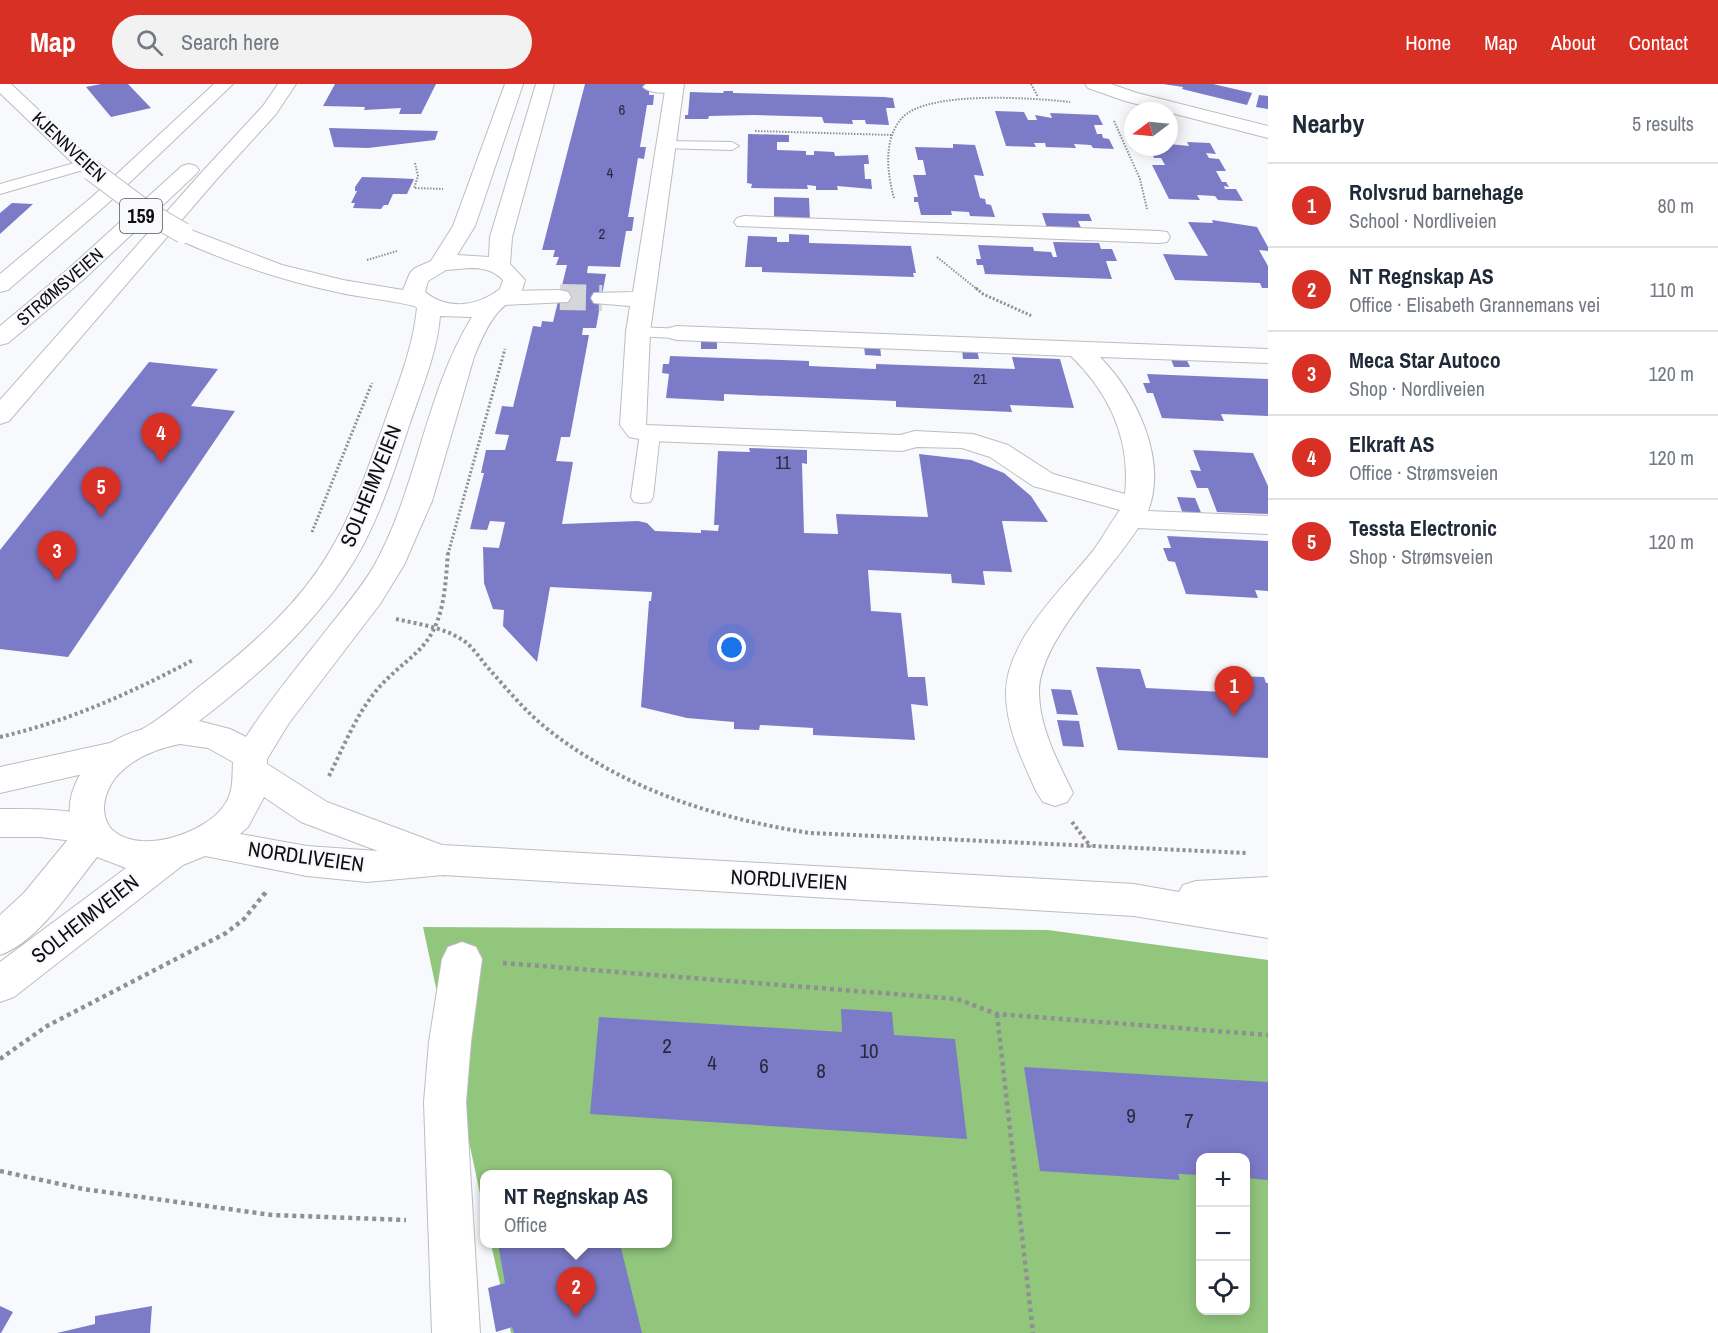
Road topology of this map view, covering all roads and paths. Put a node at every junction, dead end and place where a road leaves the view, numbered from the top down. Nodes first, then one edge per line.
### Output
1 (1, 84) edge
2 (224, 84) edge
3 (272, 84) edge
4 (286, 84) edge
5 (514, 84) edge
6 (545, 84) edge
7 (1030, 84) edge
8 (1094, 84) edge
9 (674, 86) edge
10 (650, 87) dead end
11 (1039, 98) junction
12 (1074, 102) dead end
13 (1110, 112) dead end
14 (745, 130) dead end
15 (1268, 132) edge
16 (892, 135) junction
17 (666, 145) junction
18 (732, 146) dead end
19 (415, 163) dead end
20 (88, 167) junction
21 (0, 189) edge
22 (447, 189) dead end
23 (744, 222) dead end
24 (911, 228) junction
25 (1159, 237) joint
26 (403, 249) dead end
27 (362, 263) dead end
28 (435, 267) junction
29 (505, 271) junction
30 (304, 277) junction
31 (0, 285) edge
32 (603, 291) tunnel mouth
33 (643, 292) junction
34 (424, 302) junction
35 (497, 302) junction
36 (638, 332) junction
37 (677, 333) joint
38 (0, 338) edge
39 (505, 348) dead end
40 (1078, 349) junction
41 (1268, 356) edge
42 (372, 381) dead end
43 (0, 416) edge
44 (650, 434) junction
45 (642, 497) dead end
46 (1132, 512) junction
47 (1268, 525) edge
48 (308, 541) dead end
49 (395, 619) dead end
50 (436, 627) junction
51 (198, 657) dead end
52 (158, 735) junction
53 (0, 737) edge
54 (119, 754) junction
55 (251, 765) junction
56 (327, 779) dead end
57 (0, 780) edge
58 (1055, 793) dead end
59 (0, 823) edge
60 (92, 832) junction
61 (188, 848) junction
62 (1248, 853) dead end
63 (443, 860) junction
64 (273, 884) dead end
65 (1268, 892) edge
66 (1134, 900) junction
67 (1268, 922) edge
68 (0, 939) edge
69 (462, 959) joint
70 (0, 985) edge
71 (997, 1014) junction
72 (1268, 1035) edge
73 (0, 1059) edge
74 (0, 1171) edge
75 (449, 1222) junction
76 (456, 1333) edge
77 (1032, 1333) edge

1 - 20 main road, KJENNVEIEN
2 - 31 main road, STRØMSVEIEN / 159
3 - 38 main road, STRØMSVEIEN / 159
4 - 43 main road
5 - 28 main road
6 - 29 main road
7 - 11 path
8 - 15 main road
9 - 10 lane
9 - 17 main road
11 - 12 path
11 - 16 path
13 - 25 path
14 - 16 path
16 - 24 path
17 - 18 lane
17 - 33 main road
19 - 22 path
20 - 21 lane
20 - 30 main road, KJENNVEIEN, bridge
23 - 24 main road
24 - 25 main road
24 - 40 path
26 - 27 path
28 - 29 main road, KJENNVEIEN
28 - 30 main road, KJENNVEIEN
28 - 34 main road, SOLHEIMVEIEN
29 - 35 main road, SOLHEIMVEIEN
29 - 35 main road, KJENNVEIEN
30 - 34 main road, KJENNVEIEN
32 - 33 main road
33 - 36 main road
34 - 35 main road, KJENNVEIEN
34 - 52 main road, SOLHEIMVEIEN
35 - 55 main road, SOLHEIMVEIEN
36 - 37 lane
36 - 44 main road
37 - 40 main road
39 - 50 path
40 - 41 main road
40 - 46 main road
42 - 48 path
44 - 45 lane
44 - 46 main road
46 - 47 main road
46 - 58 main road
49 - 50 path
50 - 56 path
50 - 62 path
51 - 53 path
52 - 54 main road, NORDLIVEIEN
52 - 55 main road, NORDLIVEIEN
54 - 57 main road
54 - 60 main road, NORDLIVEIEN
55 - 61 main road, NORDLIVEIEN
55 - 63 main road, NORDLIVEIEN
59 - 60 main road
60 - 61 main road, NORDLIVEIEN
60 - 68 main road, SOLHEIMVEIEN
61 - 63 main road, NORDLIVEIEN
61 - 70 main road, SOLHEIMVEIEN
63 - 66 main road, NORDLIVEIEN
64 - 73 path
65 - 66 main road, NORDLIVEIEN
66 - 67 main road, NORDLIVEIEN
69 - 71 path
69 - 75 main road
71 - 72 path
71 - 77 path
74 - 75 path
75 - 76 main road

